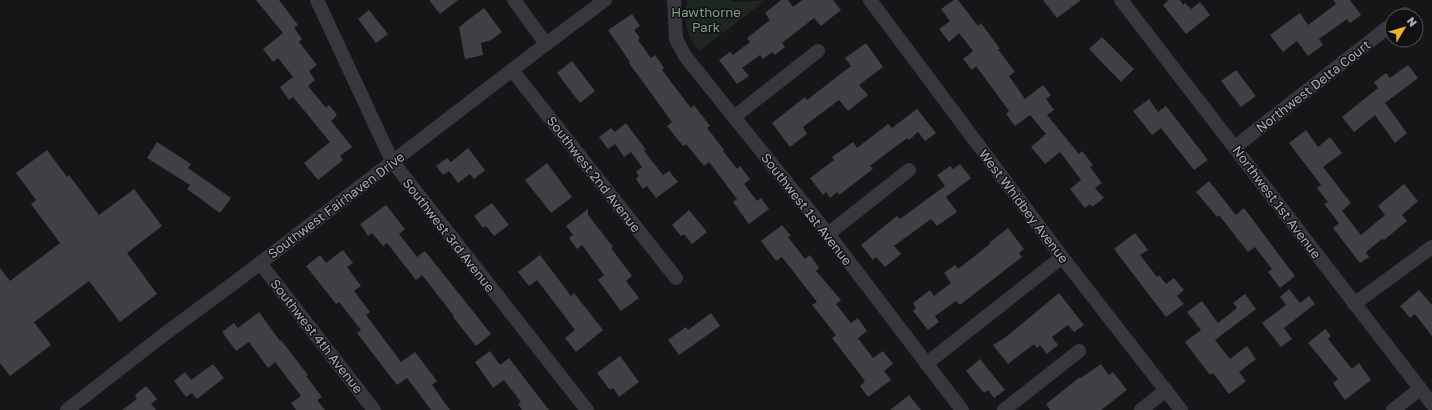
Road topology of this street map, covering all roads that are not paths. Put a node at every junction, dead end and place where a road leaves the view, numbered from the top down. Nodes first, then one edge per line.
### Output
1 (317, 0) edge
2 (514, 0) edge
3 (606, 0) edge
4 (674, 0) edge
5 (870, 0) edge
6 (1121, 0) edge
7 (1384, 30) edge
8 (546, 44) junction
9 (818, 51) dead end
10 (512, 70) junction
11 (734, 117) junction
12 (1235, 147) junction
13 (392, 161) junction
14 (909, 170) dead end
15 (828, 234) junction
16 (1432, 247) edge
17 (1062, 257) junction
18 (260, 263) junction
19 (676, 278) dead end
20 (1354, 304) junction
21 (1079, 351) dead end
22 (926, 364) junction
23 (1420, 389) junction
24 (1166, 390) junction
25 (1432, 404) edge
26 (67, 410) edge
27 (374, 410) edge
28 (587, 410) edge
29 (962, 410) edge
30 (1004, 410) edge
31 (1141, 410) edge
32 (1181, 410) edge
33 (1393, 410) edge

1 - 13 street, Southwest 3rd Avenue
2 - 8 street
3 - 8 street, Southwest Fairhaven Drive
4 - 11 street, Southwest 1st Avenue
5 - 17 street, West Whidbey Avenue
6 - 12 street, Northwest 1st Avenue
7 - 12 street, Northwest Delta Court
8 - 10 street, Southwest Fairhaven Drive
9 - 11 street
10 - 13 street, Southwest Fairhaven Drive
10 - 19 street, Southwest 2nd Avenue
11 - 15 street, Southwest 1st Avenue
12 - 20 street, Northwest 1st Avenue
13 - 18 street, Southwest Fairhaven Drive
13 - 28 street, Southwest 3rd Avenue
14 - 15 street
15 - 22 street, Southwest 1st Avenue
16 - 20 street
17 - 22 street
17 - 24 street, West Whidbey Avenue
18 - 26 street, Southwest Fairhaven Drive
18 - 27 street, Southwest 4th Avenue
20 - 23 street, Northwest 1st Avenue
21 - 30 street
22 - 29 street, Southwest 1st Avenue
23 - 25 street, Northwest 1st Avenue
23 - 33 street
24 - 31 street
24 - 32 street, West Whidbey Avenue

